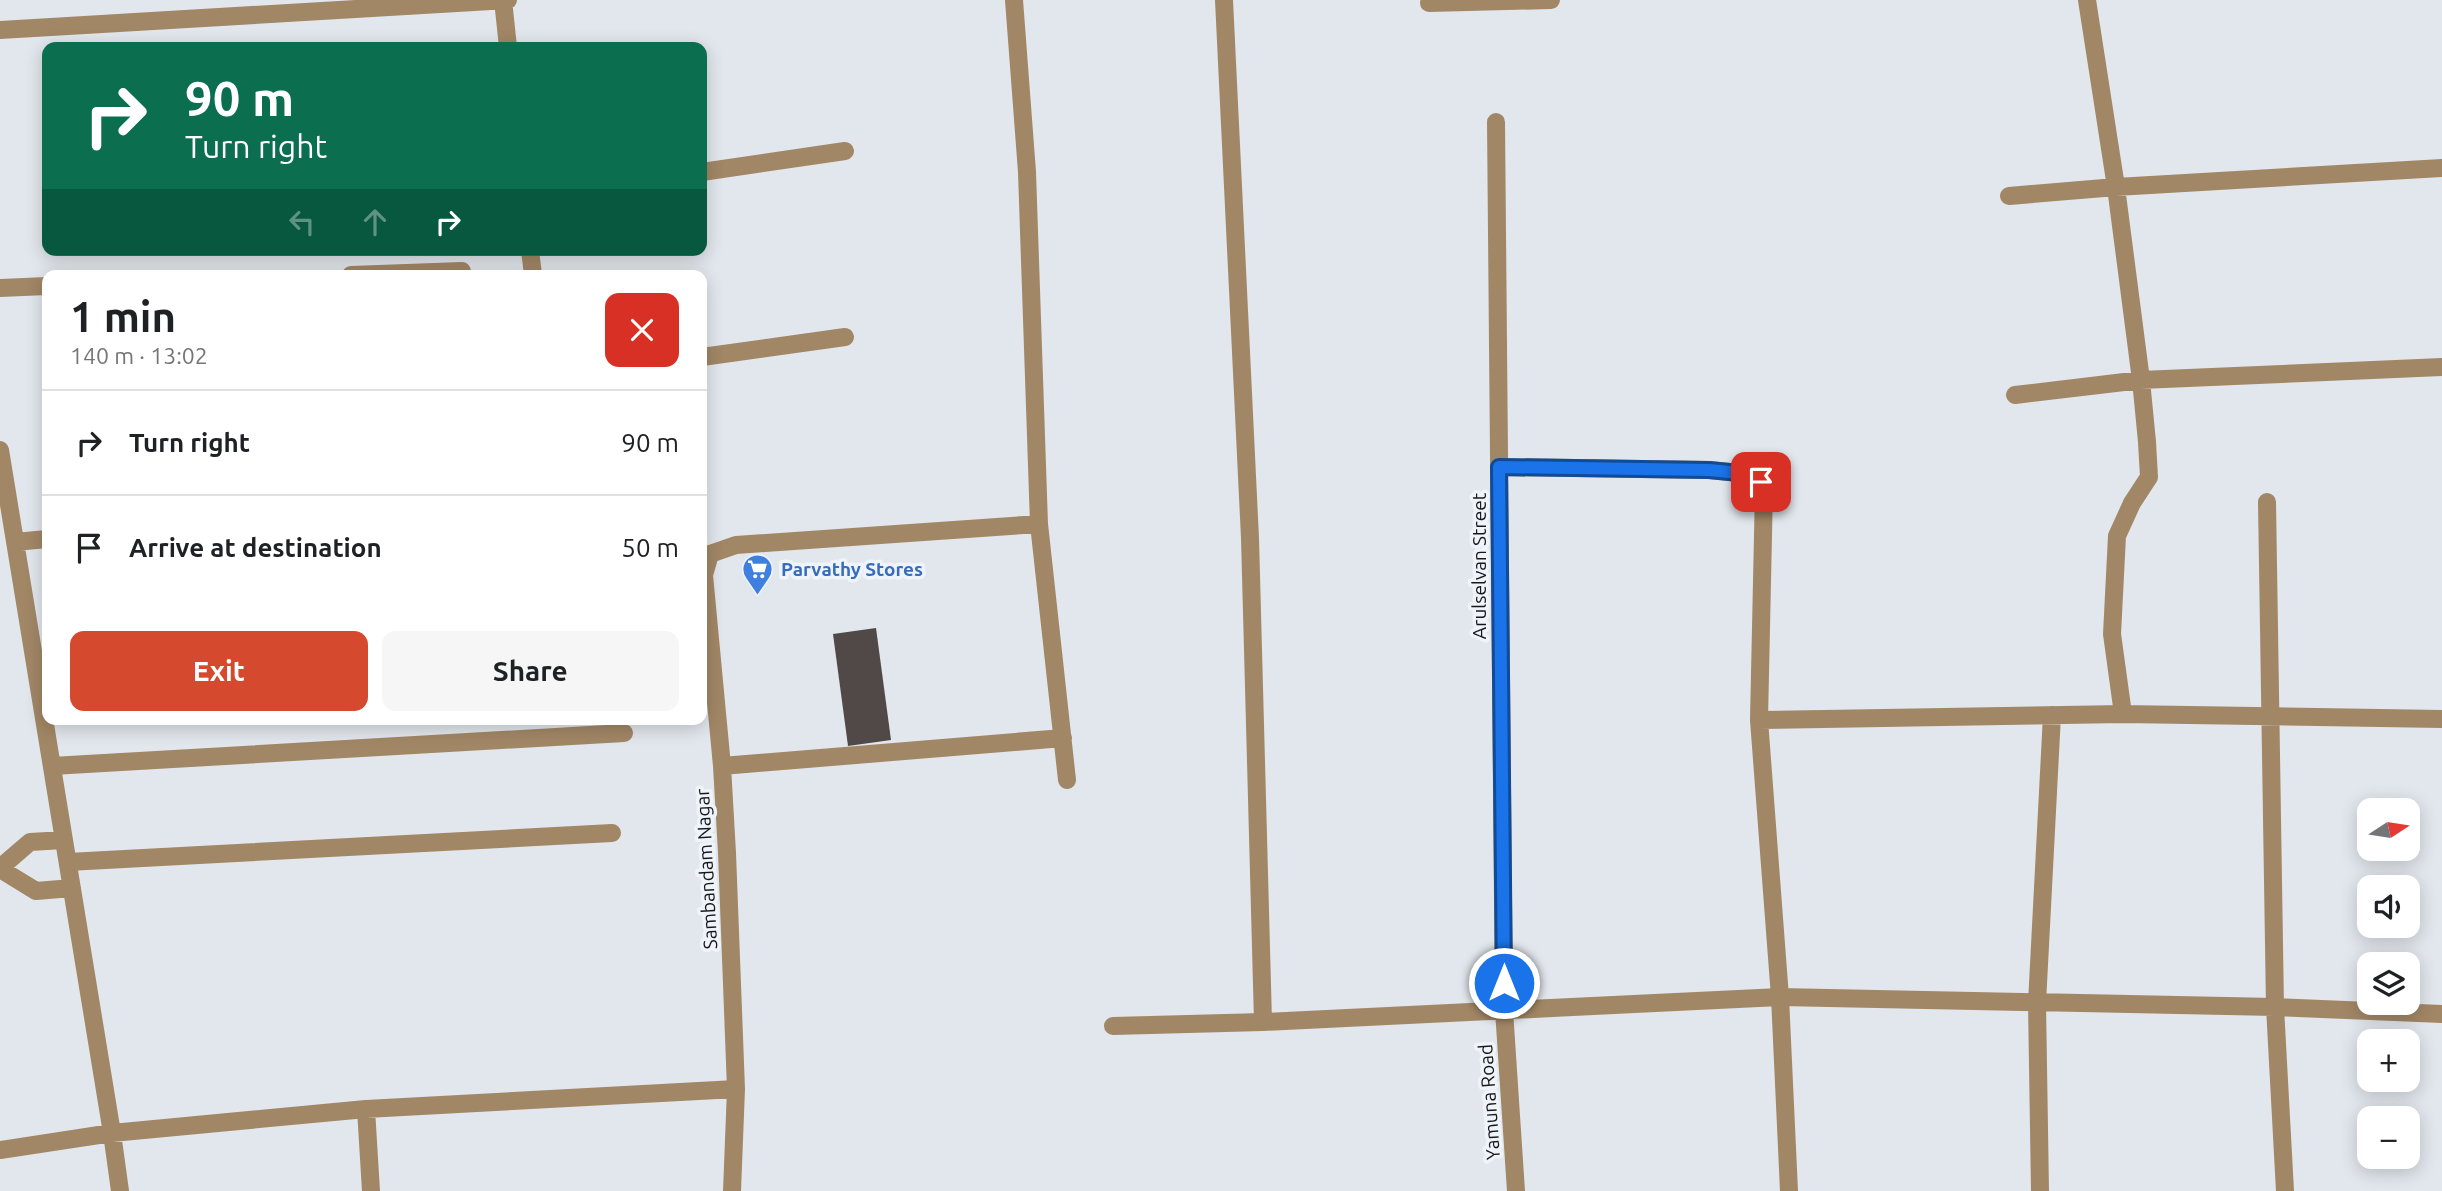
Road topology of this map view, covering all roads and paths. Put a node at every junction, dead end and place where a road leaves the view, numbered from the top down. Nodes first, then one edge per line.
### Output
1 (503, 0) edge
2 (508, 0) edge
3 (1014, 0) edge
4 (1224, 0) edge
5 (1551, 0) edge
6 (2087, 0) edge
7 (1429, 4) dead end
8 (0, 30) edge
9 (507, 42) edge
10 (1496, 122) dead end
11 (845, 151) dead end
12 (2442, 168) edge
13 (707, 171) edge
14 (2116, 187) junction
15 (2008, 196) dead end
16 (42, 286) edge
17 (0, 288) edge
18 (845, 337) dead end
19 (707, 357) edge
20 (2442, 367) edge
21 (2141, 380) junction
22 (2015, 395) dead end
23 (0, 450) edge
24 (1499, 467) junction
25 (2266, 502) dead end
26 (1039, 524) junction
27 (42, 539) edge
28 (15, 542) junction
29 (707, 555) edge
30 (707, 607) edge
31 (42, 705) edge
32 (2123, 714) junction
33 (2052, 715) junction
34 (2270, 716) junction
35 (2442, 719) edge
36 (1759, 720) junction
37 (45, 725) edge
38 (624, 733) dead end
39 (1063, 738) junction
40 (52, 766) junction
41 (722, 766) junction
42 (1067, 780) dead end
43 (612, 833) dead end
44 (64, 840) junction
45 (68, 862) junction
46 (0, 869) edge
47 (72, 888) junction
48 (1780, 997) junction
49 (2037, 1003) junction
50 (2275, 1007) junction
51 (1504, 1010) junction
52 (2442, 1014) edge
53 (1263, 1022) junction
54 (1113, 1026) dead end
55 (736, 1089) junction
56 (366, 1109) junction
57 (112, 1133) junction
58 (0, 1150) edge
59 (120, 1191) edge
60 (371, 1191) edge
61 (732, 1191) edge
62 (1516, 1191) edge
63 (1788, 1191) edge
64 (2040, 1191) edge
65 (2285, 1191) edge

1 - 2 street
1 - 8 street
1 - 9 street
3 - 26 street
4 - 53 street
5 - 7 street
6 - 14 street
10 - 24 street, Arulselvan Street
11 - 13 street
12 - 14 street
14 - 15 street
14 - 21 street
16 - 17 street
18 - 19 street
20 - 21 street
21 - 22 street
21 - 32 street
23 - 28 street
24 - 36 street
24 - 51 street, Arulselvan Street
25 - 34 street
26 - 29 street
26 - 39 street
27 - 28 street
28 - 31 street
30 - 41 street, Sambandam Nagar
32 - 33 street
32 - 34 street
33 - 36 street
33 - 49 street
34 - 35 street
34 - 50 street
36 - 48 street
37 - 40 street
38 - 40 street
39 - 41 street
39 - 42 street
40 - 44 street
41 - 55 street, Sambandam Nagar
43 - 45 street
44 - 45 street
44 - 46 street
45 - 47 street
46 - 47 street
47 - 57 street
48 - 49 street
48 - 51 street
48 - 63 street
49 - 50 street
49 - 64 street
50 - 52 street
50 - 65 street
51 - 53 street
51 - 62 street, Yamuna Road
53 - 54 street
55 - 56 street
55 - 61 street, Sambandam Nagar
56 - 57 street
56 - 60 street
57 - 58 street
57 - 59 street

